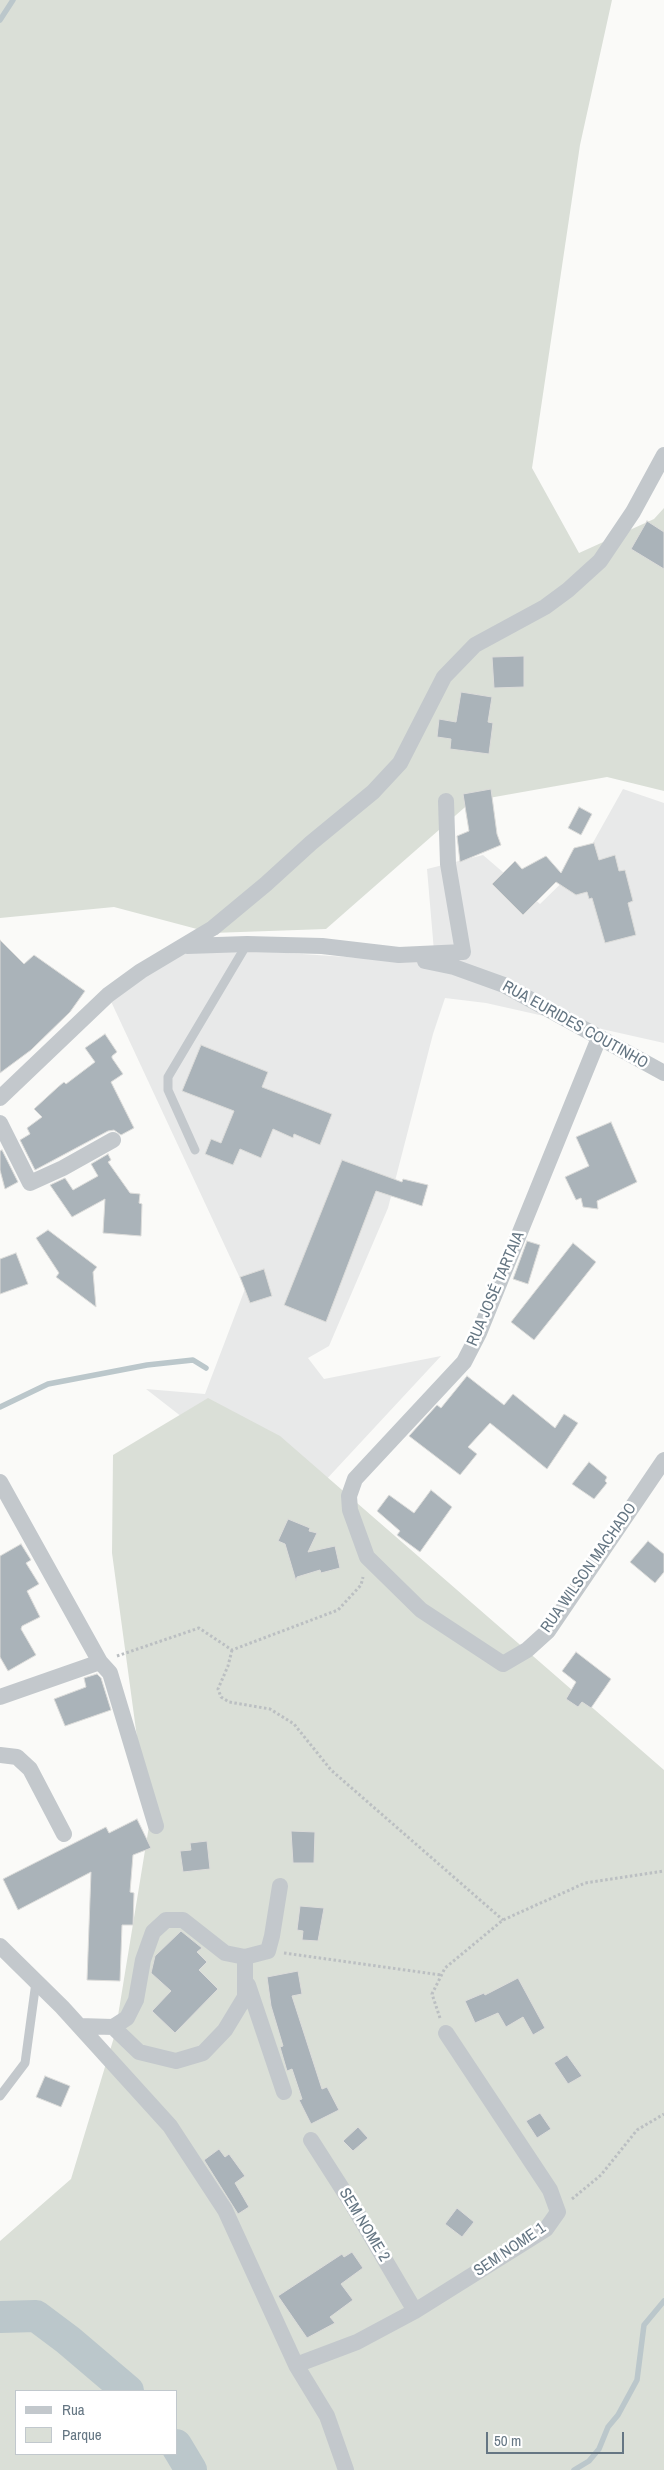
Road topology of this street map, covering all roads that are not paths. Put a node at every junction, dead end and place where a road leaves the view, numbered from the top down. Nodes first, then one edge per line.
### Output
1 (664, 455) edge
2 (446, 801) dead end
3 (247, 944) junction
4 (184, 946) junction
5 (399, 955) junction
6 (599, 1038) junction
7 (664, 1073) edge
8 (0, 1098) edge
9 (0, 1123) edge
10 (113, 1140) dead end
11 (195, 1150) dead end
12 (664, 1460) edge
13 (0, 1482) edge
14 (367, 1557) joint
15 (100, 1662) junction
16 (0, 1697) edge
17 (0, 1755) edge
18 (156, 1826) dead end
19 (64, 1834) dead end
20 (280, 1886) dead end
21 (0, 1946) edge
22 (245, 1957) junction
23 (246, 1979) junction
24 (36, 1982) junction
25 (79, 2026) junction
26 (114, 2027) junction
27 (446, 2033) road end
28 (284, 2092) dead end
29 (0, 2096) edge
30 (311, 2140) dead end
31 (415, 2311) junction
32 (296, 2365) junction
33 (346, 2470) edge

1 - 4 street
2 - 5 street
3 - 4 street
3 - 5 street
3 - 11 lane
4 - 8 street
5 - 6 street, RUA EURIDES COUTINHO
6 - 7 street, RUA EURIDES COUTINHO
6 - 14 street, RUA JOSÉ TARTAIA
9 - 10 street
12 - 14 street, RUA WILSON MACHADO
13 - 15 street
15 - 16 street
15 - 18 street
17 - 19 street
20 - 22 street
21 - 24 street
22 - 23 street
22 - 26 street
23 - 26 street
23 - 28 street
24 - 25 street
24 - 29 lane
25 - 26 street
25 - 32 street
27 - 31 street, SEM NOME 1
30 - 31 street, SEM NOME 2
31 - 32 street, SEM NOME 1
32 - 33 street

